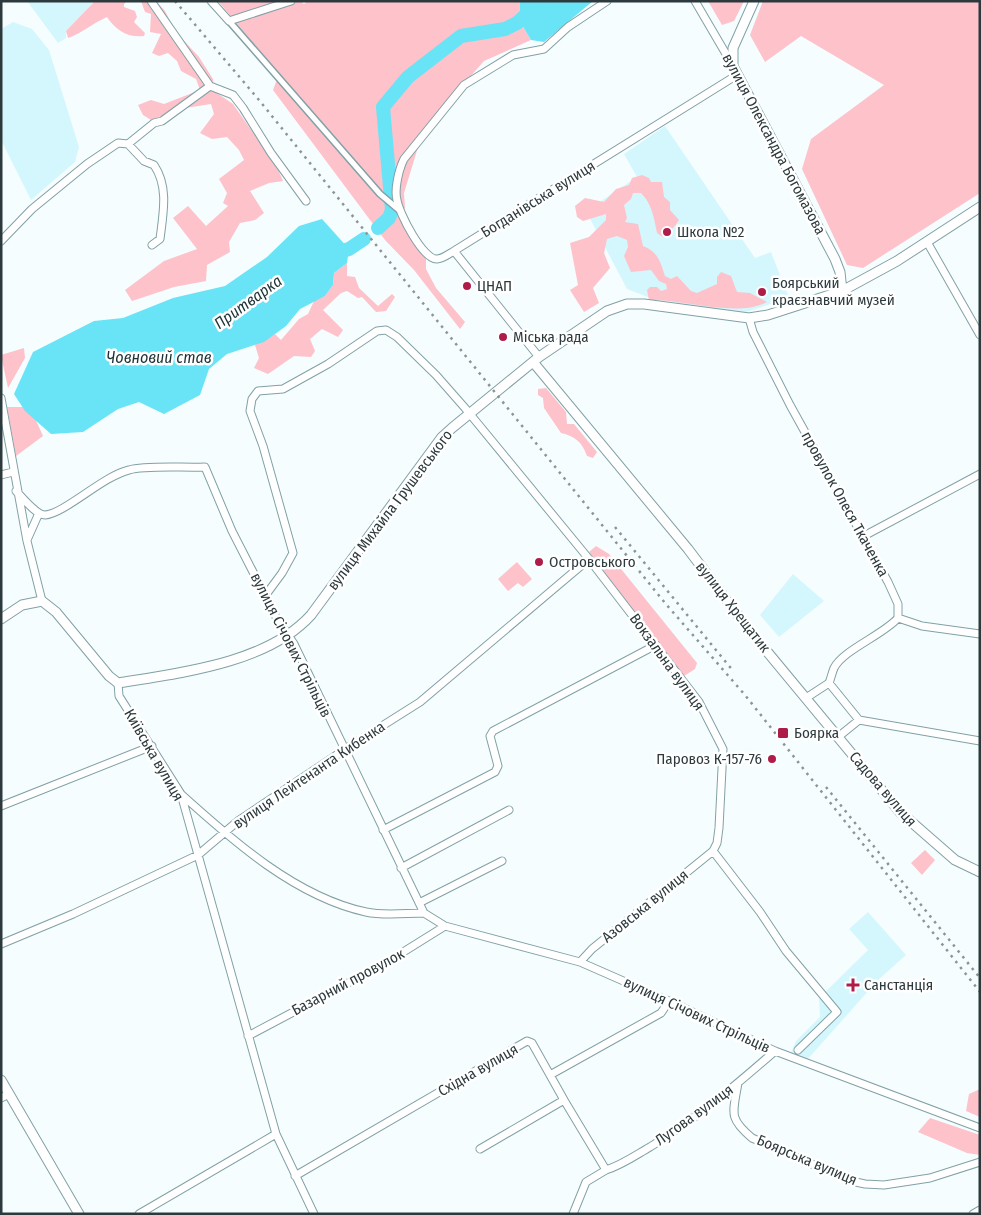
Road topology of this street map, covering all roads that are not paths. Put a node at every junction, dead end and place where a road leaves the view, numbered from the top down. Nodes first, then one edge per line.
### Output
1 (151, 1) edge
2 (211, 1) edge
3 (291, 1) edge
4 (607, 1) edge
5 (695, 1) edge
6 (754, 1) edge
7 (229, 21) junction
8 (733, 66) junction
9 (737, 75) junction
10 (210, 86) junction
11 (128, 144) junction
12 (306, 201) dead end
13 (980, 207) edge
14 (397, 208) junction
15 (1, 240) edge
16 (927, 242) junction
17 (152, 245) dead end
18 (454, 251) junction
19 (842, 291) junction
20 (749, 318) junction
21 (980, 335) edge
22 (536, 360) junction
23 (1, 398) edge
24 (469, 413) junction
25 (13, 472) junction
26 (980, 474) edge
27 (1, 475) edge
28 (16, 491) junction
29 (40, 513) junction
30 (862, 537) junction
31 (27, 541) junction
32 (589, 560) junction
33 (265, 596) junction
34 (42, 601) junction
35 (898, 618) junction
36 (1, 619) edge
37 (980, 634) edge
38 (289, 636) junction
39 (656, 645) junction
40 (118, 683) junction
41 (829, 683) junction
42 (806, 698) junction
43 (859, 720) junction
44 (838, 737) junction
45 (980, 741) edge
46 (152, 746) junction
47 (344, 750) junction
48 (181, 794) junction
49 (1, 806) edge
50 (509, 810) dead end
51 (383, 830) junction
52 (224, 832) junction
53 (713, 851) junction
54 (198, 855) junction
55 (502, 861) dead end
56 (401, 868) junction
57 (980, 872) edge
58 (419, 904) junction
59 (424, 913) junction
60 (445, 926) junction
61 (1, 944) edge
62 (580, 962) junction
63 (669, 1001) junction
64 (248, 1036) junction
65 (798, 1050) dead end
66 (775, 1051) junction
67 (550, 1075) junction
68 (1, 1080) edge
69 (738, 1083) junction
70 (5, 1096) edge
71 (564, 1100) junction
72 (980, 1128) edge
73 (276, 1134) junction
74 (480, 1149) dead end
75 (980, 1162) edge
76 (606, 1170) junction
77 (295, 1176) junction
78 (980, 1210) edge
79 (79, 1214) edge
80 (139, 1214) edge
81 (314, 1214) edge
82 (573, 1214) edge
83 (973, 1214) edge

1 - 10 street
2 - 7 street
3 - 7 street
4 - 14 street
5 - 8 street, вулиця Олександра Богомазова
6 - 8 street
7 - 14 street
8 - 9 street, вулиця Олександра Богомазова
9 - 18 street, Богданівська вулиця
9 - 19 street, вулиця Олександра Богомазова
10 - 11 street
10 - 12 street
11 - 15 street
11 - 17 street
13 - 16 street, вулиця Михайла Грушевського
14 - 18 street, Богданівська вулиця
16 - 19 street, вулиця Михайла Грушевського
16 - 21 street
18 - 22 street
19 - 20 street, вулиця Михайла Грушевського
20 - 22 street, вулиця Михайла Грушевського
20 - 30 street, провулок Олеся Ткаченка
22 - 24 street, вулиця Михайла Грушевського
22 - 42 street, вулиця Хрещатик
23 - 25 street
24 - 32 street, Вокзальна вулиця
24 - 33 street, Вокзальна вулиця
24 - 38 street, вулиця Михайла Грушевського
25 - 27 street
25 - 28 street
26 - 30 street
28 - 29 street
28 - 31 street
29 - 31 street
29 - 33 street, вулиця Січових Стрільців
30 - 35 street, провулок Олеся Ткаченка
31 - 34 street
32 - 39 street, Вокзальна вулиця
32 - 47 street, вулиця Лейтенанта Кибенка
33 - 38 street, вулиця Січових Стрільців
34 - 36 street
34 - 40 street, Київська вулиця
35 - 37 street
35 - 41 street
38 - 40 street, вулиця Михайла Грушевського
38 - 47 street, вулиця Січових Стрільців
39 - 51 street
39 - 53 street, Вокзальна вулиця
40 - 46 street, Київська вулиця
41 - 42 street
41 - 43 street
42 - 44 street, вулиця Хрещатик
43 - 44 street
43 - 45 street
44 - 57 street, Садова вулиця
46 - 48 street, Київська вулиця
46 - 49 street
47 - 51 street, вулиця Січових Стрільців
47 - 52 street, вулиця Лейтенанта Кибенка
48 - 52 street
48 - 54 street, Київська вулиця
50 - 56 street
51 - 56 street, вулиця Січових Стрільців
52 - 54 street, вулиця Лейтенанта Кибенка
52 - 59 street
53 - 62 street, Азовська вулиця
53 - 65 street
54 - 61 street, вулиця Лейтенанта Кибенка
54 - 64 street, Київська вулиця
55 - 58 street
56 - 58 street, вулиця Січових Стрільців
58 - 59 street, вулиця Січових Стрільців
59 - 60 street, вулиця Січових Стрільців
60 - 62 street, вулиця Січових Стрільців
60 - 64 street, Базарний провулок
62 - 63 street, вулиця Січових Стрільців
63 - 66 street, вулиця Січових Стрільців
63 - 67 street
64 - 73 street, Київська вулиця
66 - 69 street, Лугова вулиця
66 - 72 street, вулиця Січових Стрільців
67 - 71 street
67 - 77 street, Східна вулиця
68 - 70 street
69 - 75 street, Боярська вулиця
69 - 76 street, Лугова вулиця
70 - 79 street
71 - 74 street
71 - 76 street
73 - 77 street, Київська вулиця
73 - 80 street
76 - 82 street
77 - 81 street, Київська вулиця
78 - 83 street

